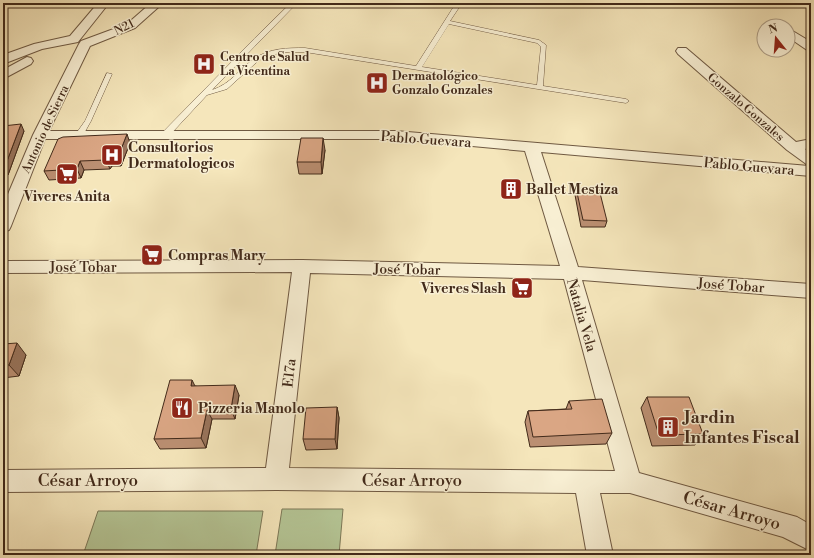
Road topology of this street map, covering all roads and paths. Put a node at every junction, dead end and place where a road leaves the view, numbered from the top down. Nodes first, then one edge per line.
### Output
1 (104, 3) edge
2 (158, 3) edge
3 (294, 3) edge
4 (459, 3) edge
5 (447, 22) junction
6 (796, 37) edge
7 (79, 42) junction
8 (47, 44) junction
9 (811, 47) edge
10 (682, 51) dead end
11 (3, 60) edge
12 (3, 64) edge
13 (19, 65) junction
14 (418, 68) junction
15 (3, 74) edge
16 (109, 74) dead end
17 (540, 88) junction
18 (204, 94) junction
19 (626, 101) dead end
20 (40, 135) junction
21 (79, 135) junction
22 (165, 135) junction
23 (811, 143) edge
24 (792, 147) junction
25 (532, 148) junction
26 (811, 162) edge
27 (811, 171) edge
28 (3, 226) edge
29 (302, 266) junction
30 (3, 267) edge
31 (571, 273) junction
32 (811, 292) edge
33 (276, 479) junction
34 (586, 480) junction
35 (3, 481) edge
36 (630, 482) junction
37 (811, 539) edge
38 (600, 555) edge

1 - 7 street, Antonio de Sierra
2 - 7 street, N21
3 - 18 lane
4 - 5 lane
5 - 14 lane
5 - 17 lane
6 - 9 street
7 - 8 street, N21
7 - 20 street, Antonio de Sierra
8 - 11 street, N21
8 - 13 street
10 - 24 street, Gonzalo Gonzales
12 - 13 street
13 - 15 street
14 - 17 lane
14 - 18 lane
16 - 21 lane
17 - 19 lane
18 - 22 lane
20 - 21 street, Pablo Guevara
20 - 28 street, Antonio de Sierra
21 - 22 street, Pablo Guevara
22 - 25 street, Pablo Guevara
23 - 24 street, Pablo Guevara
24 - 26 street, Gonzalo Gonzales
25 - 27 street, Pablo Guevara
25 - 31 street, Natalia Vela
29 - 30 street, José Tobar
29 - 31 street, José Tobar
29 - 33 street, E17a
31 - 32 street, José Tobar
31 - 36 street, Natalia Vela
33 - 34 street, César Arroyo
33 - 35 street, César Arroyo
34 - 36 street, César Arroyo
34 - 38 street
36 - 37 street, César Arroyo

